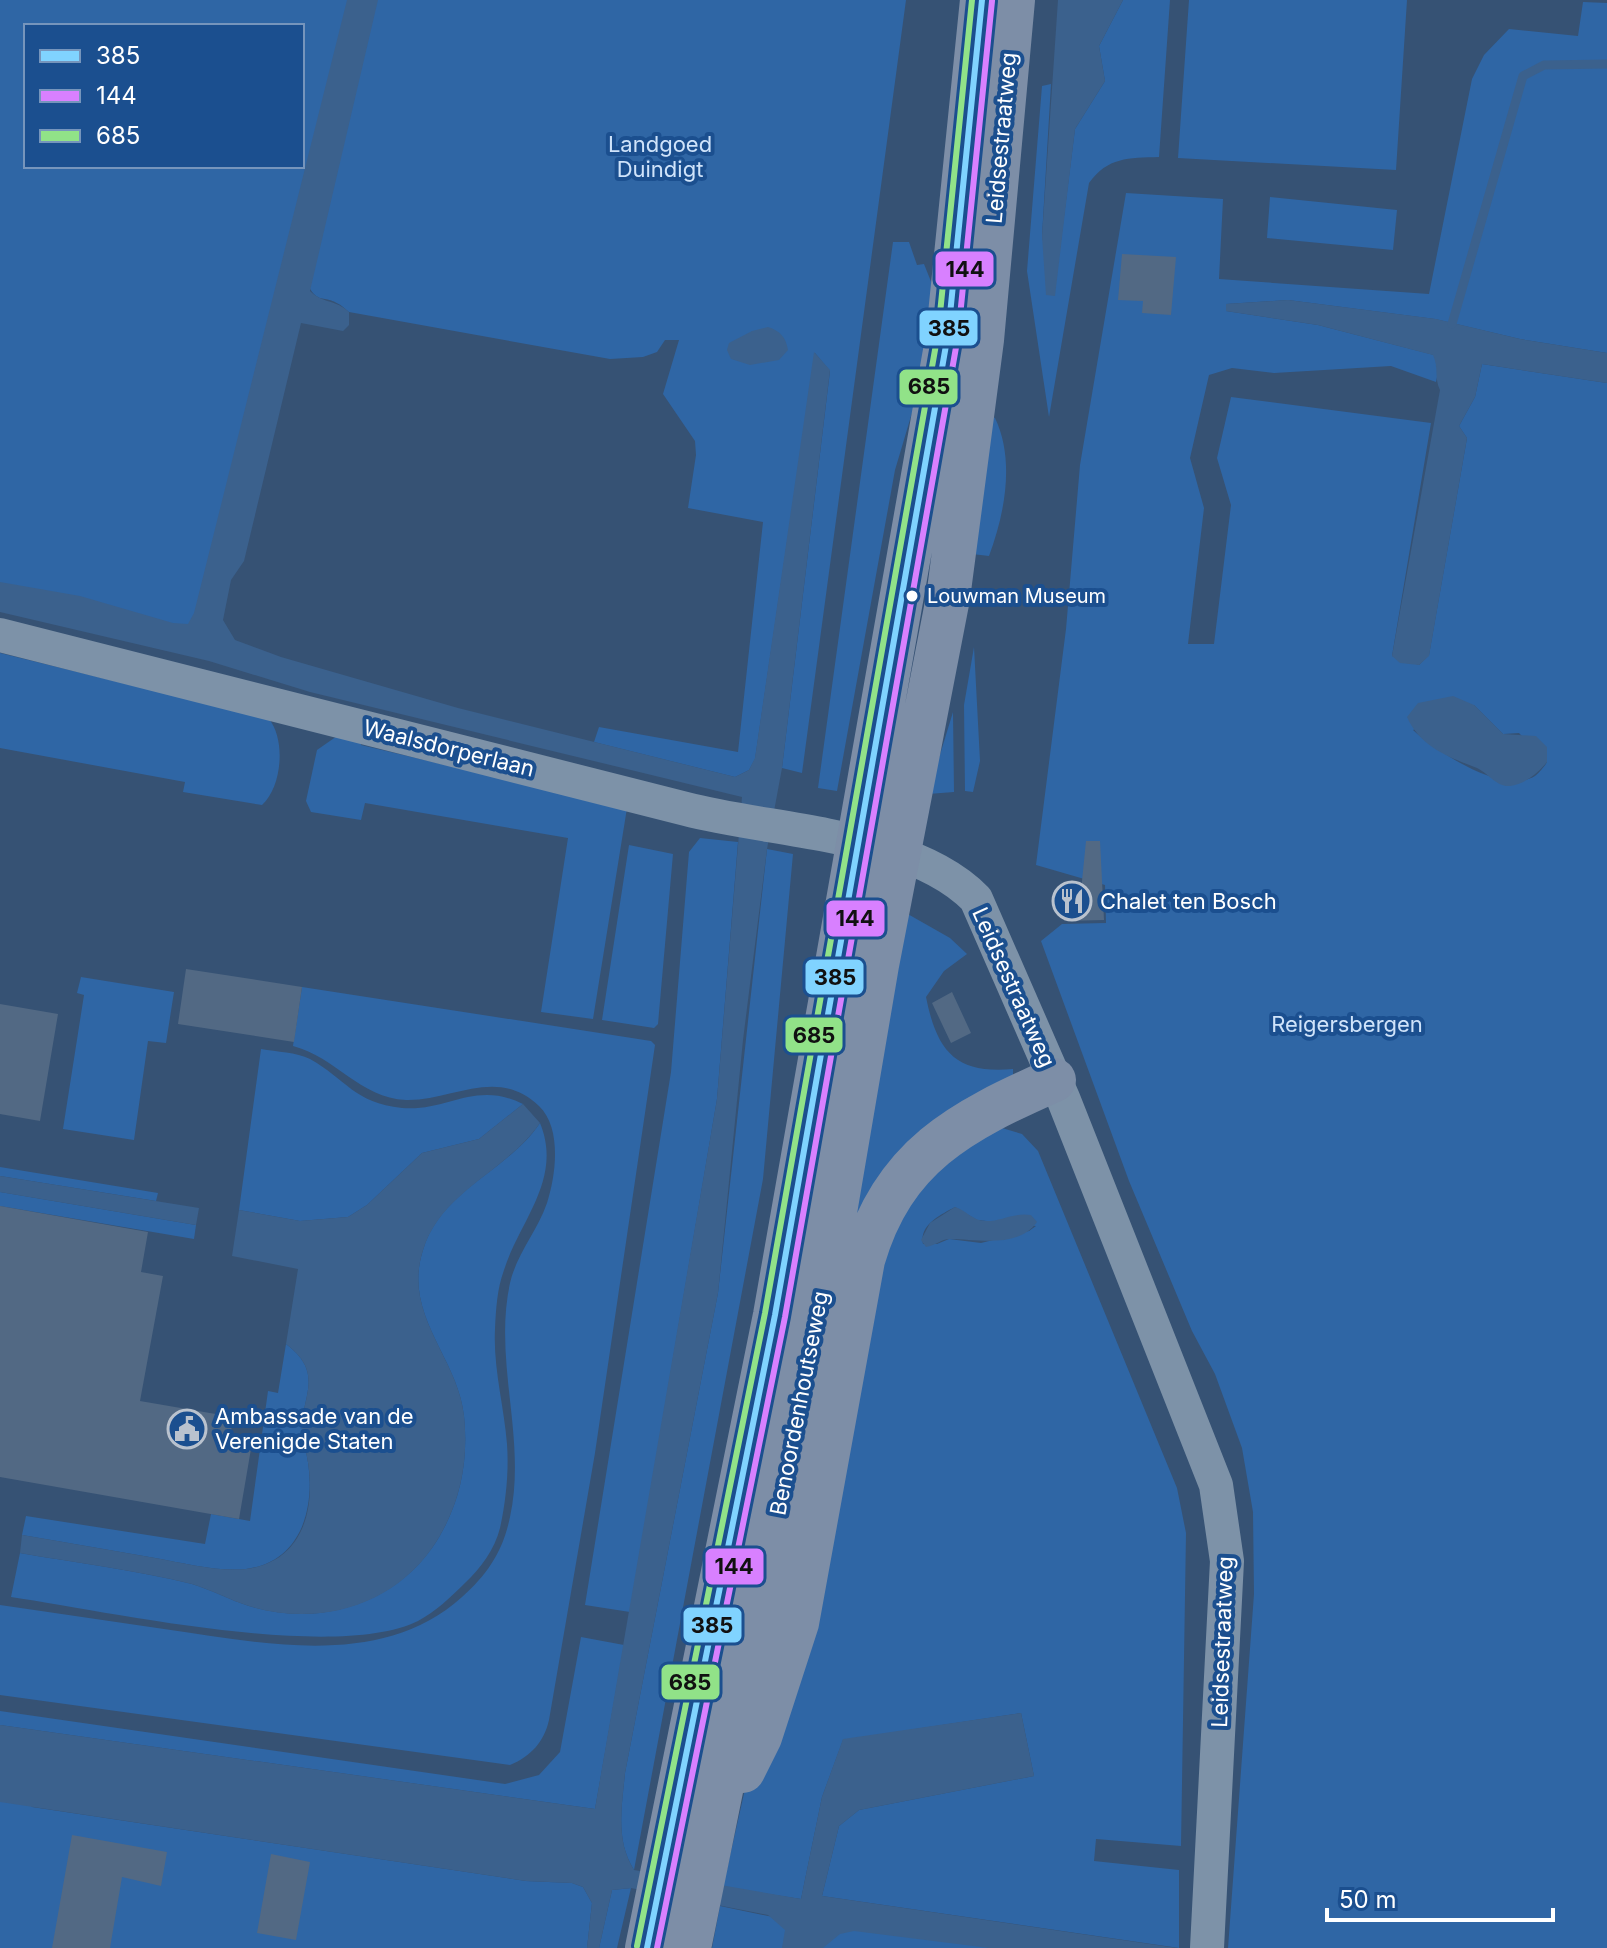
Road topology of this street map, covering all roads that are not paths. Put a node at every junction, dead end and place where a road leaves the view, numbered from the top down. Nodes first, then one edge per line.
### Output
1 (982, 0) edge
2 (1013, 0) edge
3 (0, 635) edge
4 (879, 849) junction
5 (1054, 1080) junction
6 (710, 1837) junction
7 (679, 1888) junction
8 (1208, 1947) edge
9 (647, 1948) edge
10 (689, 1948) edge

1 - 4 main road, Leidsestraatweg
2 - 4 main road, Leidsestraatweg
3 - 4 street, Waalsdorperlaan
4 - 5 street, Leidsestraatweg
4 - 6 main road, Benoordenhoutseweg
4 - 7 main road, Benoordenhoutseweg
5 - 6 main road
5 - 8 street, Leidsestraatweg
6 - 7 main road, Benoordenhoutseweg
7 - 9 main road, Benoordenhoutseweg
7 - 10 main road, Benoordenhoutseweg

